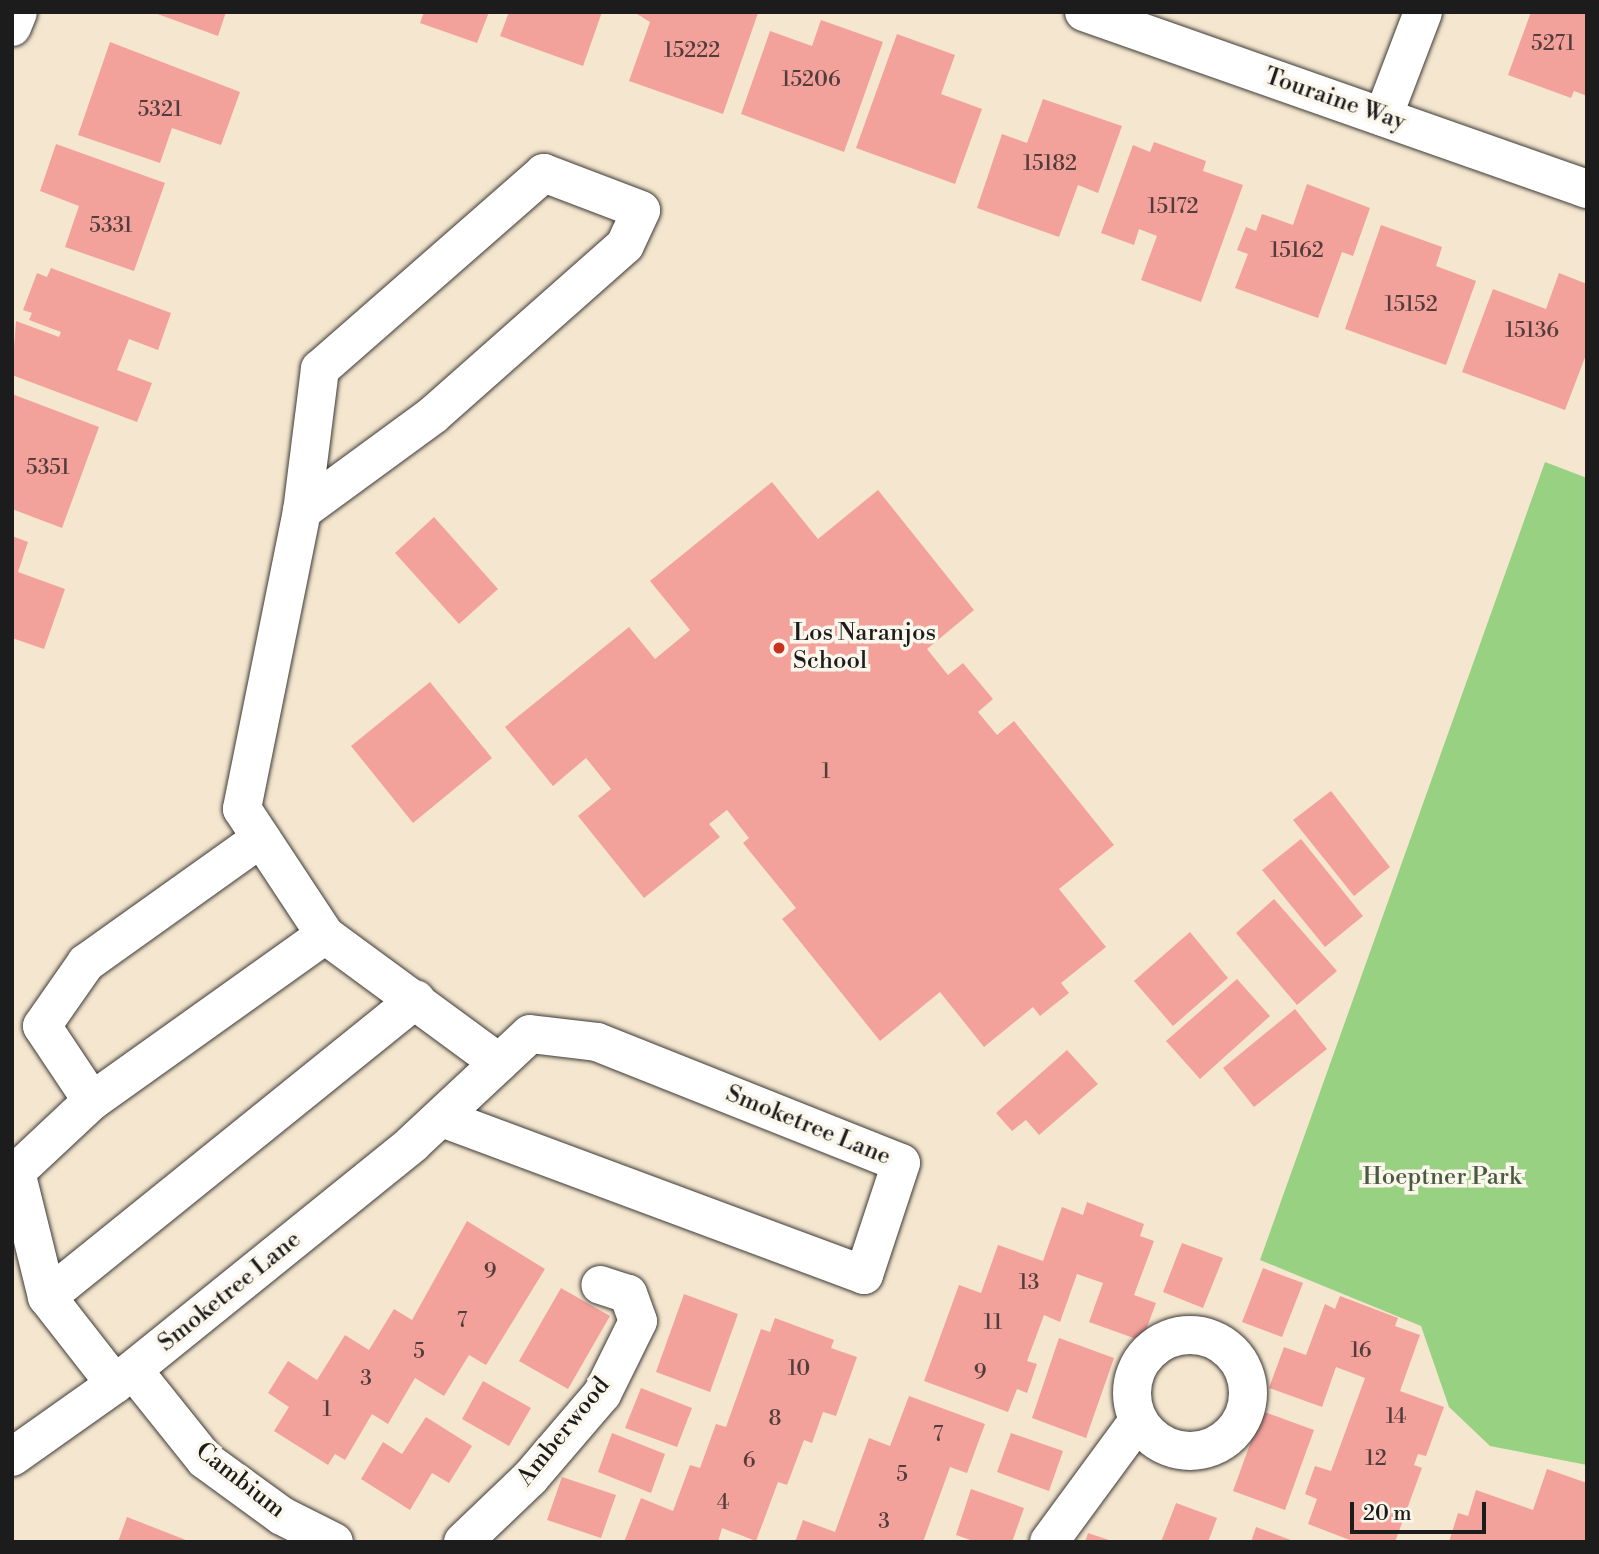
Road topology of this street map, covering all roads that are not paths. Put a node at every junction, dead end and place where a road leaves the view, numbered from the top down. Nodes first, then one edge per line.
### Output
1 (18, 12) edge
2 (1084, 12) edge
3 (1423, 12) edge
4 (12, 27) edge
5 (1383, 117) junction
6 (1587, 189) edge
7 (302, 511) junction
8 (261, 838) junction
9 (325, 935) junction
10 (416, 999) junction
11 (499, 1063) junction
12 (92, 1101) junction
13 (441, 1118) junction
14 (600, 1285) dead end
15 (47, 1297) junction
16 (124, 1377) junction
17 (1138, 1420) dead end
18 (12, 1457) edge
19 (334, 1542) edge
20 (463, 1542) edge
21 (1049, 1542) edge

1 - 4 street
2 - 5 street, Touraine Way
3 - 5 street
5 - 6 street, Touraine Way
7 - 7 street
7 - 8 street
8 - 9 street
8 - 12 street
9 - 10 street
9 - 12 street
10 - 11 street
10 - 15 street
11 - 13 street, Smoketree Lane
11 - 13 street, Smoketree Lane
12 - 15 street
13 - 16 street, Smoketree Lane
14 - 20 street, Amberwood
15 - 16 street, Cambium
16 - 18 street, Smoketree Lane
16 - 19 street, Cambium
17 - 21 street

